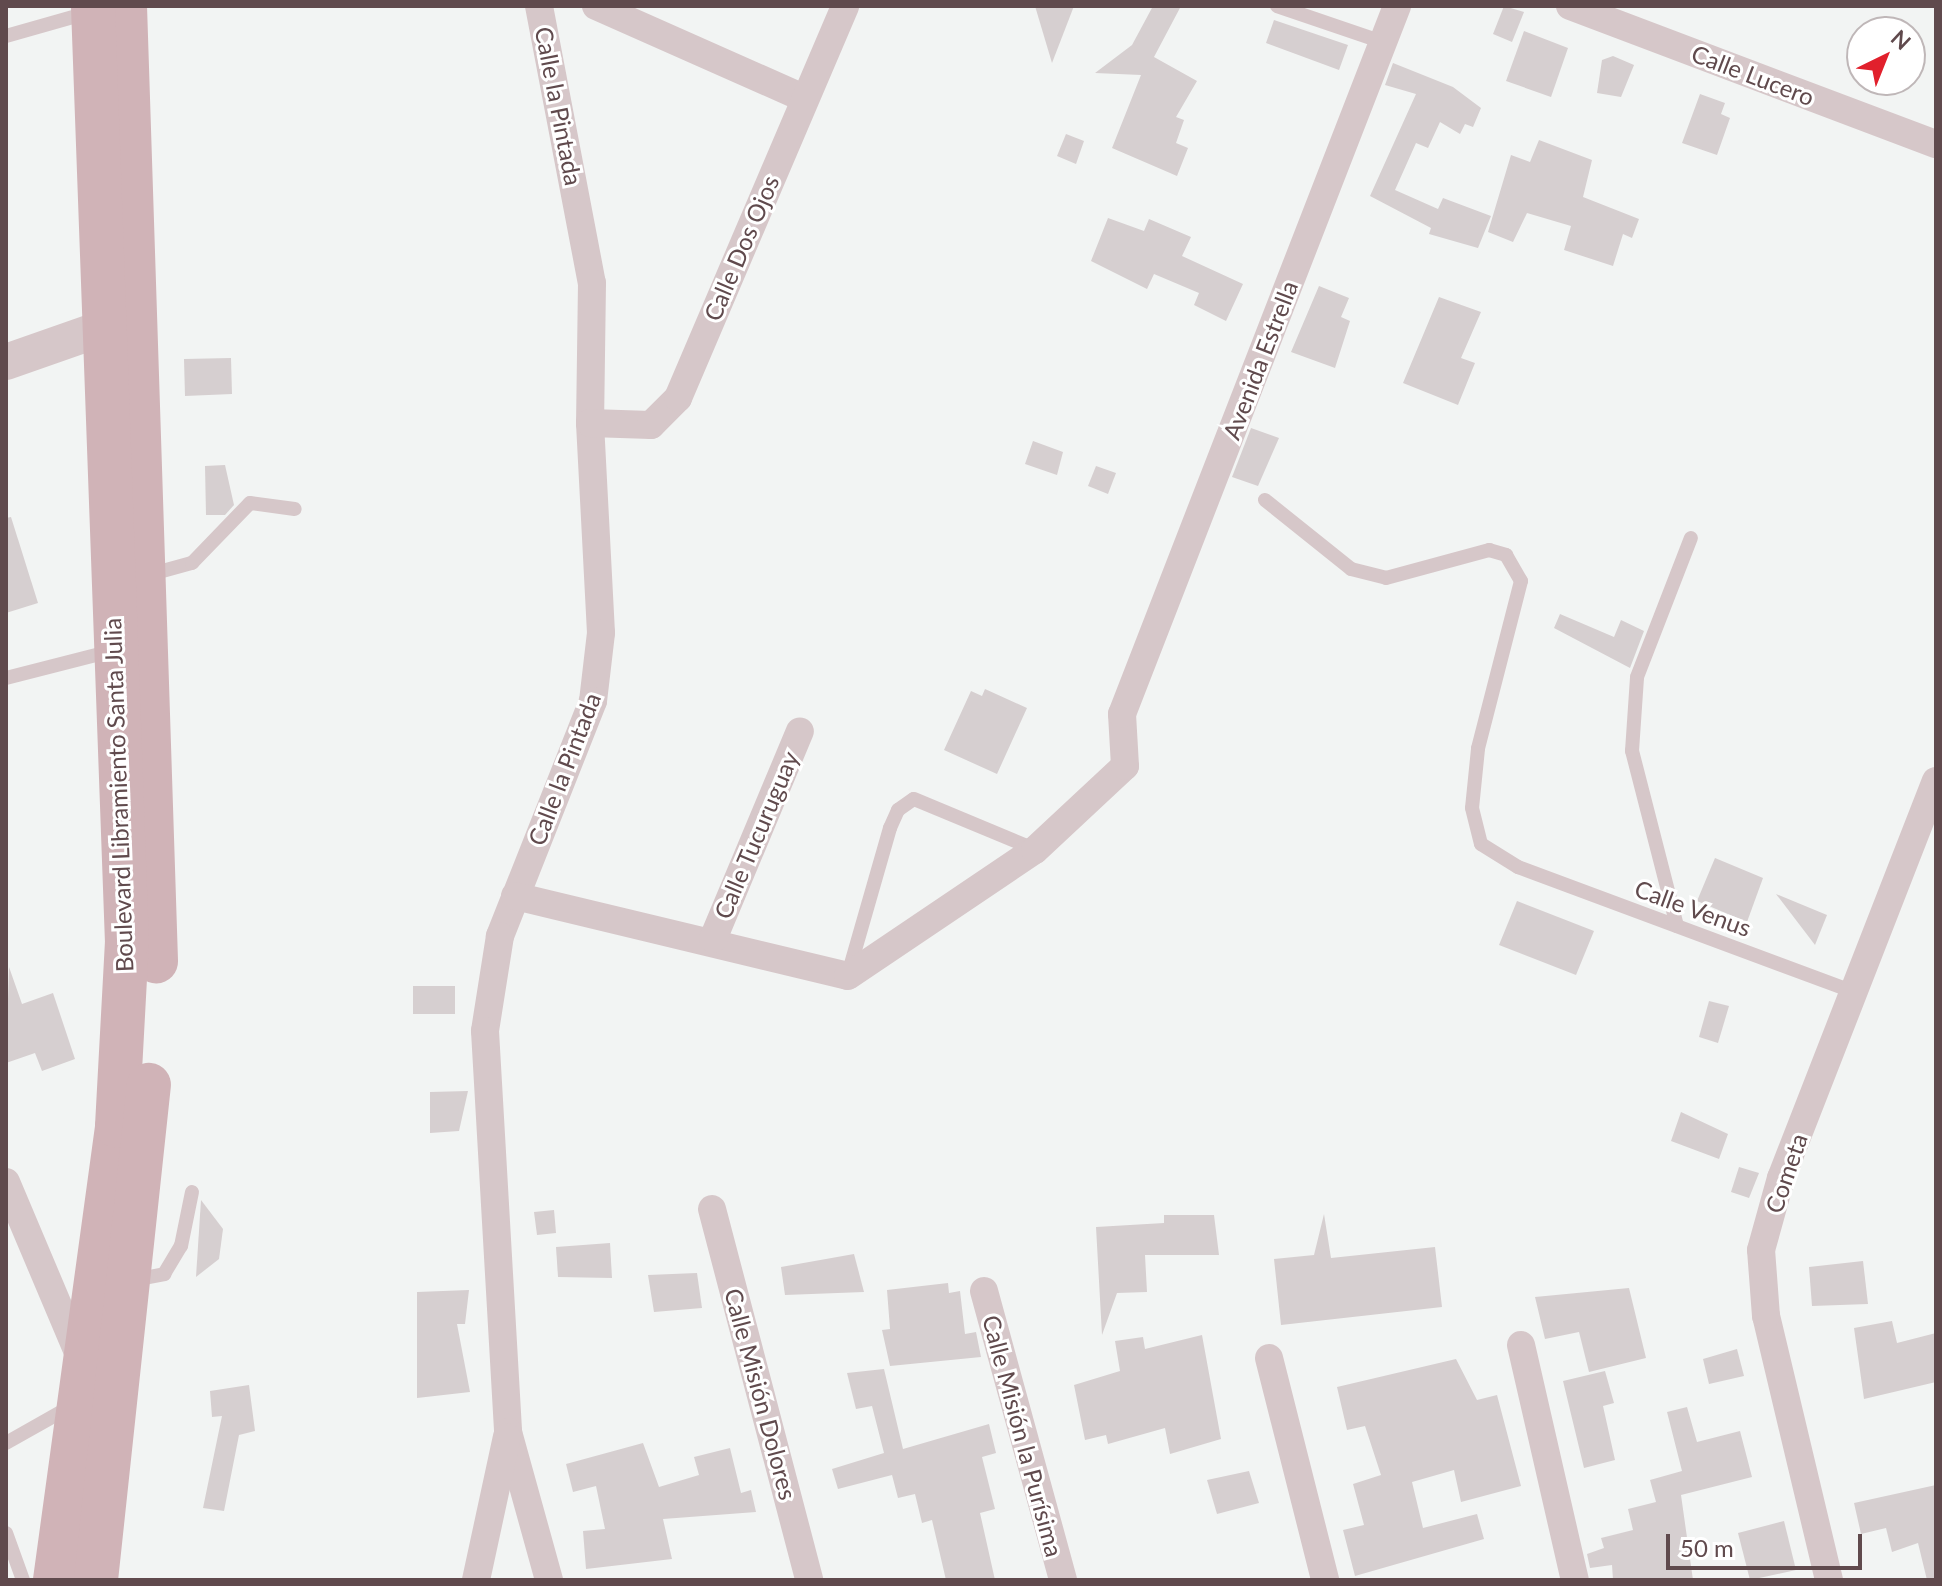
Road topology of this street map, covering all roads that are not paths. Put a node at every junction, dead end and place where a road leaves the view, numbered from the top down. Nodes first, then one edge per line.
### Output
1 (539, 6) edge
2 (596, 6) edge
3 (845, 6) edge
4 (1277, 6) edge
5 (1397, 6) edge
6 (1570, 6) edge
7 (103, 8) edge
8 (6, 36) edge
9 (1383, 42) junction
10 (804, 98) junction
11 (1936, 144) edge
12 (123, 320) junction
13 (6, 362) edge
14 (590, 423) junction
15 (1265, 500) dead end
16 (295, 509) dead end
17 (1691, 538) dead end
18 (148, 575) junction
19 (112, 651) junction
20 (6, 678) edge
21 (800, 731) dead end
22 (1936, 781) edge
23 (1035, 850) junction
24 (515, 896) junction
25 (1677, 926) junction
26 (713, 939) junction
27 (848, 976) junction
28 (1854, 992) junction
29 (6, 1182) edge
30 (192, 1192) dead end
31 (712, 1209) dead end
32 (16, 1236) edge
33 (134, 1280) junction
34 (984, 1291) dead end
35 (1521, 1345) dead end
36 (1269, 1358) dead end
37 (94, 1388) junction
38 (508, 1432) junction
39 (6, 1443) edge
40 (6, 1533) edge
41 (23, 1580) edge
42 (55, 1580) edge
43 (96, 1580) edge
44 (476, 1580) edge
45 (549, 1580) edge
46 (809, 1580) edge
47 (1063, 1580) edge
48 (1325, 1580) edge
49 (1575, 1580) edge
50 (1829, 1580) edge

1 - 14 street, Calle la Pintada
2 - 10 street
3 - 10 street, Calle Dos Ojos
4 - 9 lane
5 - 9 street, Avenida Estrella
6 - 11 street, Calle Lucero
7 - 8 lane
7 - 12 main road, Boulevard Libramiento Santa Julia
9 - 23 street, Avenida Estrella
10 - 14 street, Calle Dos Ojos
12 - 13 street
12 - 18 main road, Boulevard Libramiento Santa Julia
12 - 19 main road, Boulevard Libramiento Santa Julia
14 - 24 street, Calle la Pintada
15 - 25 lane, Calle Venus
16 - 18 lane
17 - 25 lane
18 - 33 main road, Boulevard Libramiento Santa Julia
19 - 20 lane
19 - 37 main road, Boulevard Libramiento Santa Julia
21 - 26 street, Calle Tucuruguay
22 - 28 street, Cometa
23 - 27 street
23 - 27 lane
24 - 26 street, Calle Tucuruguay
24 - 38 street, Calle la Pintada
25 - 28 lane, Calle Venus
26 - 27 street, Calle Tucuruguay
28 - 50 street, Cometa
29 - 32 street
30 - 33 lane
31 - 46 street, Calle Misión Dolores
32 - 37 street
33 - 37 main road, Boulevard Libramiento Santa Julia
34 - 47 street, Calle Misión la Purísima
35 - 49 street
36 - 48 street
37 - 39 lane
37 - 42 main road, Boulevard Libramiento Santa Julia
37 - 43 main road, Boulevard Libramiento Santa Julia
38 - 44 street
38 - 45 street
40 - 41 lane

